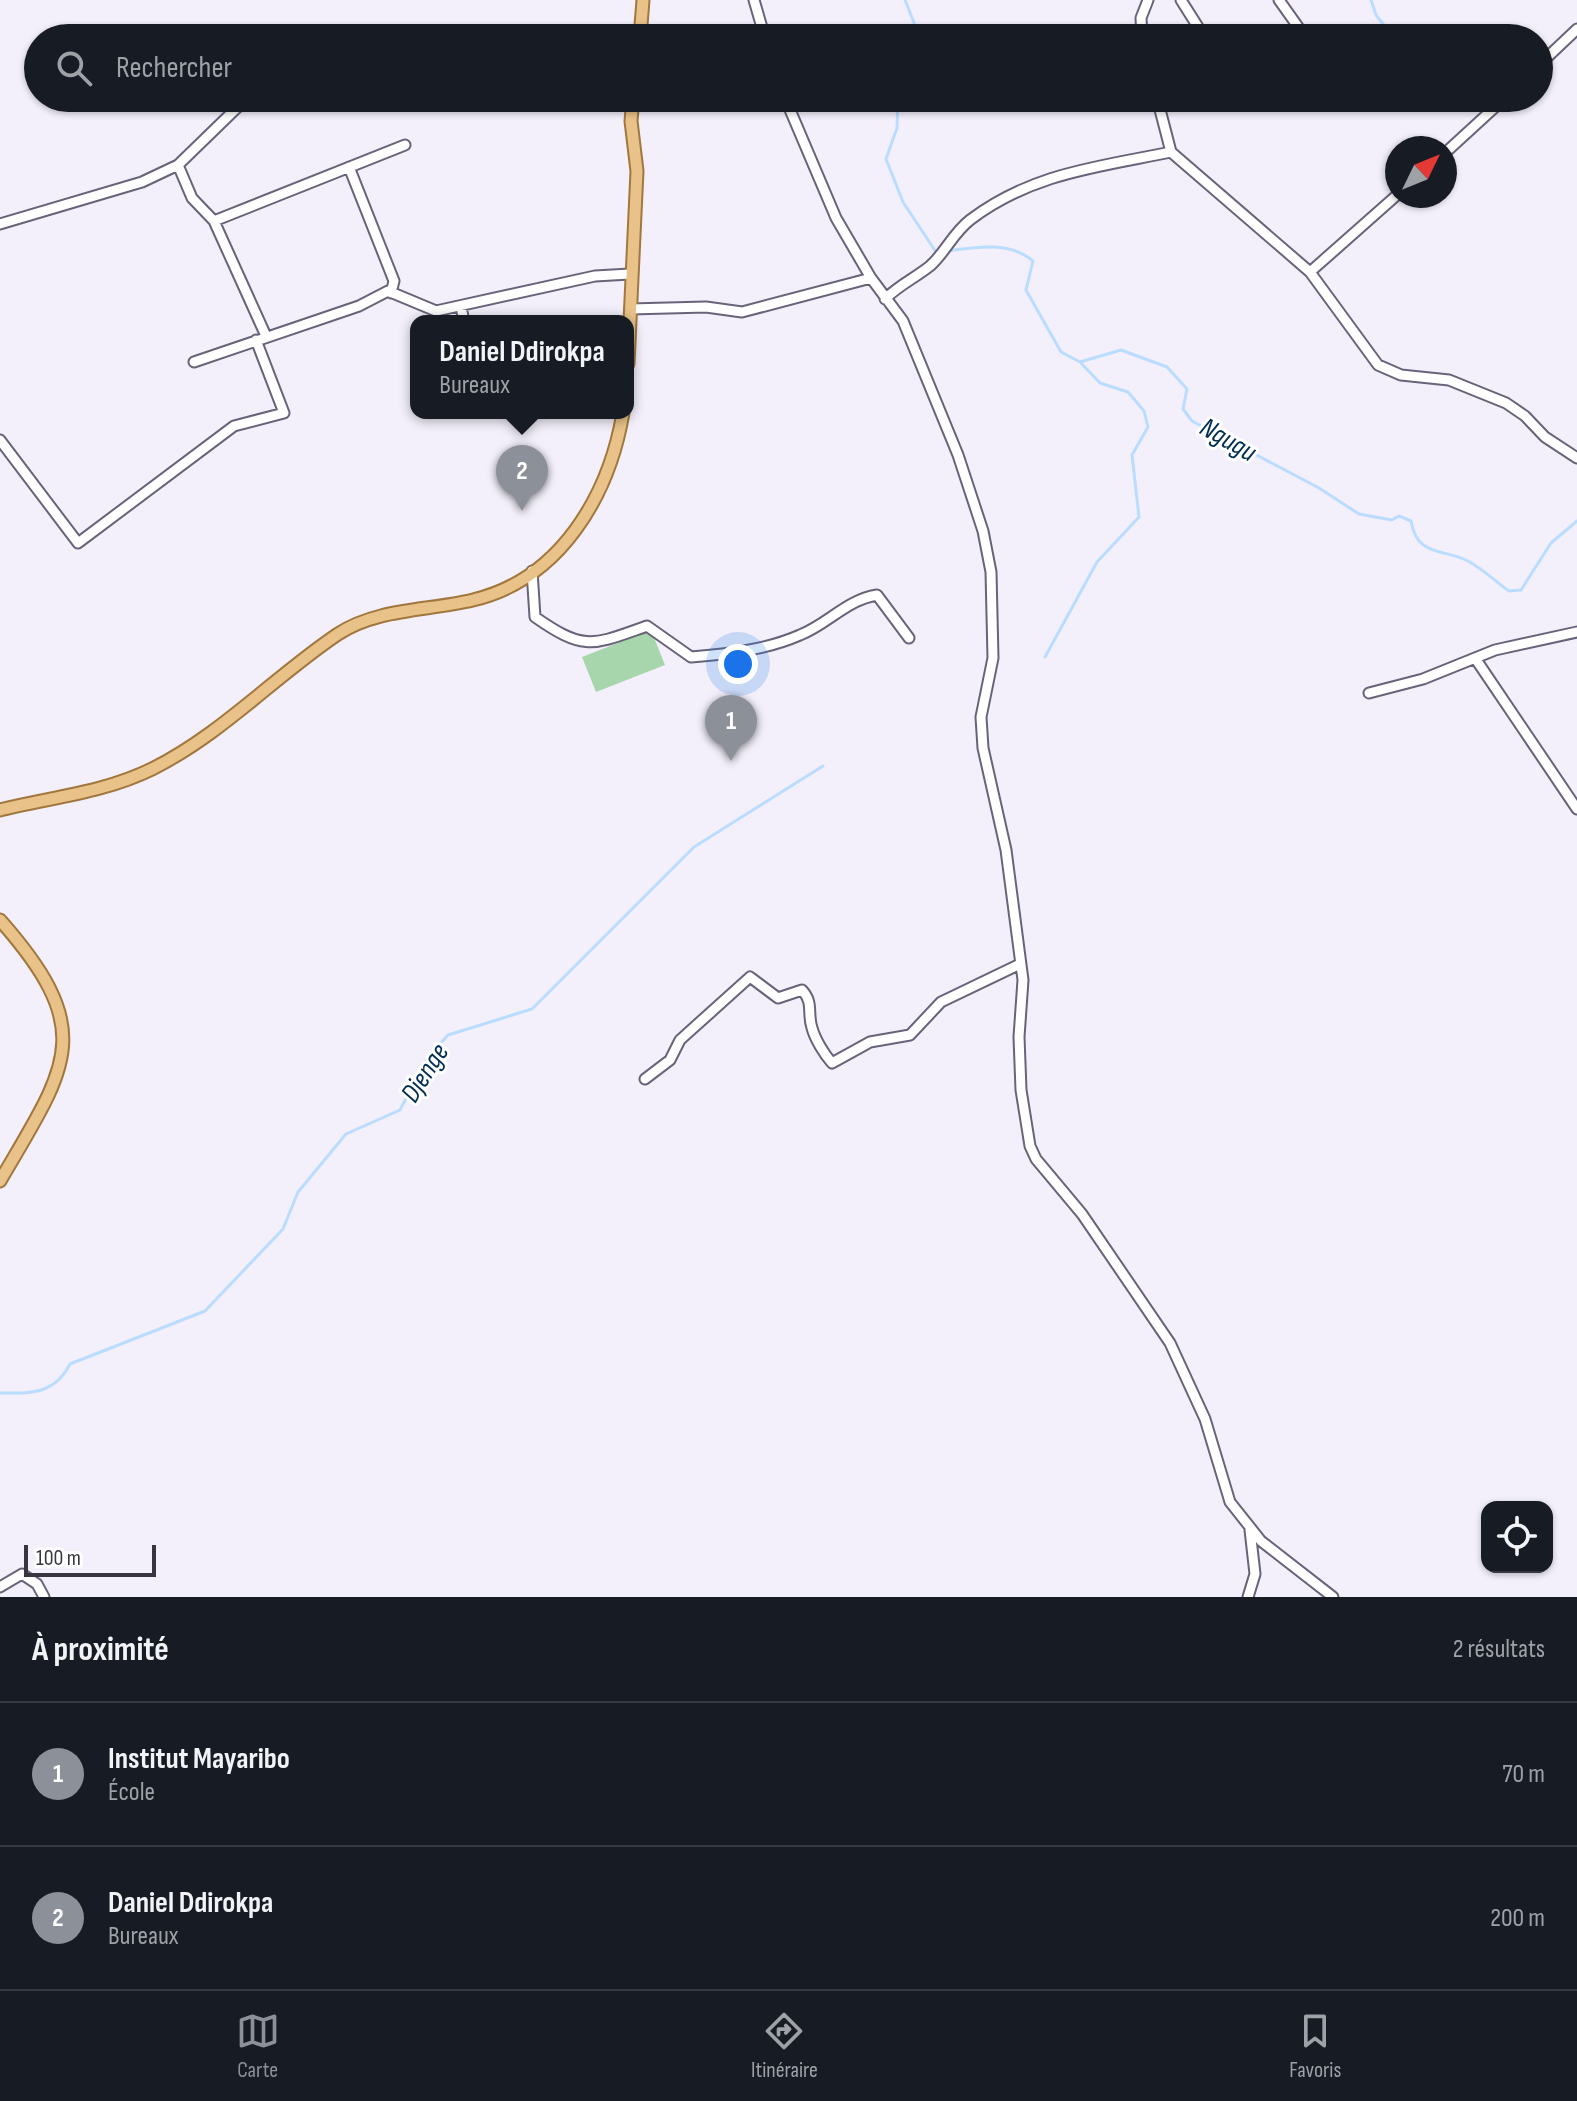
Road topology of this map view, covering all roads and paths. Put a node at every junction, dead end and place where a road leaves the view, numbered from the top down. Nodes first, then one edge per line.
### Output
1 (643, 0) edge
2 (754, 0) edge
3 (1148, 0) edge
4 (1181, 0) edge
5 (1279, 0) edge
6 (641, 24) edge
7 (761, 24) edge
8 (1141, 24) edge
9 (1196, 24) edge
10 (1296, 24) edge
11 (1577, 29) edge
12 (1553, 52) edge
13 (233, 112) edge
14 (632, 112) edge
15 (791, 112) edge
16 (1161, 112) edge
17 (1490, 112) edge
18 (1457, 142) edge
19 (405, 145) dead end
20 (1171, 152) junction
21 (178, 165) junction
22 (349, 167) junction
23 (1385, 206) edge
24 (214, 221) junction
25 (0, 224) edge
26 (1310, 272) junction
27 (630, 274) junction
28 (871, 278) junction
29 (391, 293) junction
30 (885, 299) junction
31 (461, 307) junction
32 (630, 309) junction
33 (463, 315) edge
34 (630, 315) edge
35 (261, 338) junction
36 (194, 362) dead end
37 (622, 419) edge
38 (0, 440) edge
39 (1577, 458) edge
40 (532, 571) junction
41 (1577, 632) edge
42 (909, 638) dead end
43 (1475, 658) junction
44 (1369, 693) dead end
45 (1577, 809) edge
46 (0, 810) edge
47 (0, 920) edge
48 (1020, 964) junction
49 (645, 1079) dead end
50 (0, 1181) edge
51 (1250, 1530) junction
52 (0, 1587) edge
53 (44, 1597) edge
54 (1248, 1597) edge
55 (1333, 1597) edge

1 - 6 main road
2 - 7 street
3 - 8 street
4 - 9 street
5 - 10 street
11 - 12 street
13 - 21 street
14 - 27 main road
15 - 28 street
16 - 20 street
17 - 18 street
19 - 22 street
20 - 26 street
20 - 30 street
21 - 24 street
21 - 25 street
22 - 24 street
22 - 29 street
23 - 26 street
24 - 35 street
26 - 39 street
27 - 31 street
27 - 32 main road
28 - 30 street
28 - 32 street
29 - 31 street
29 - 35 street
30 - 48 street
31 - 33 street
32 - 34 main road
35 - 36 street
35 - 38 street
37 - 40 main road
40 - 42 street
40 - 46 main road
41 - 43 street
43 - 44 street
43 - 45 street
47 - 50 main road
48 - 49 street
48 - 51 street
51 - 54 street
51 - 55 street
52 - 53 street

